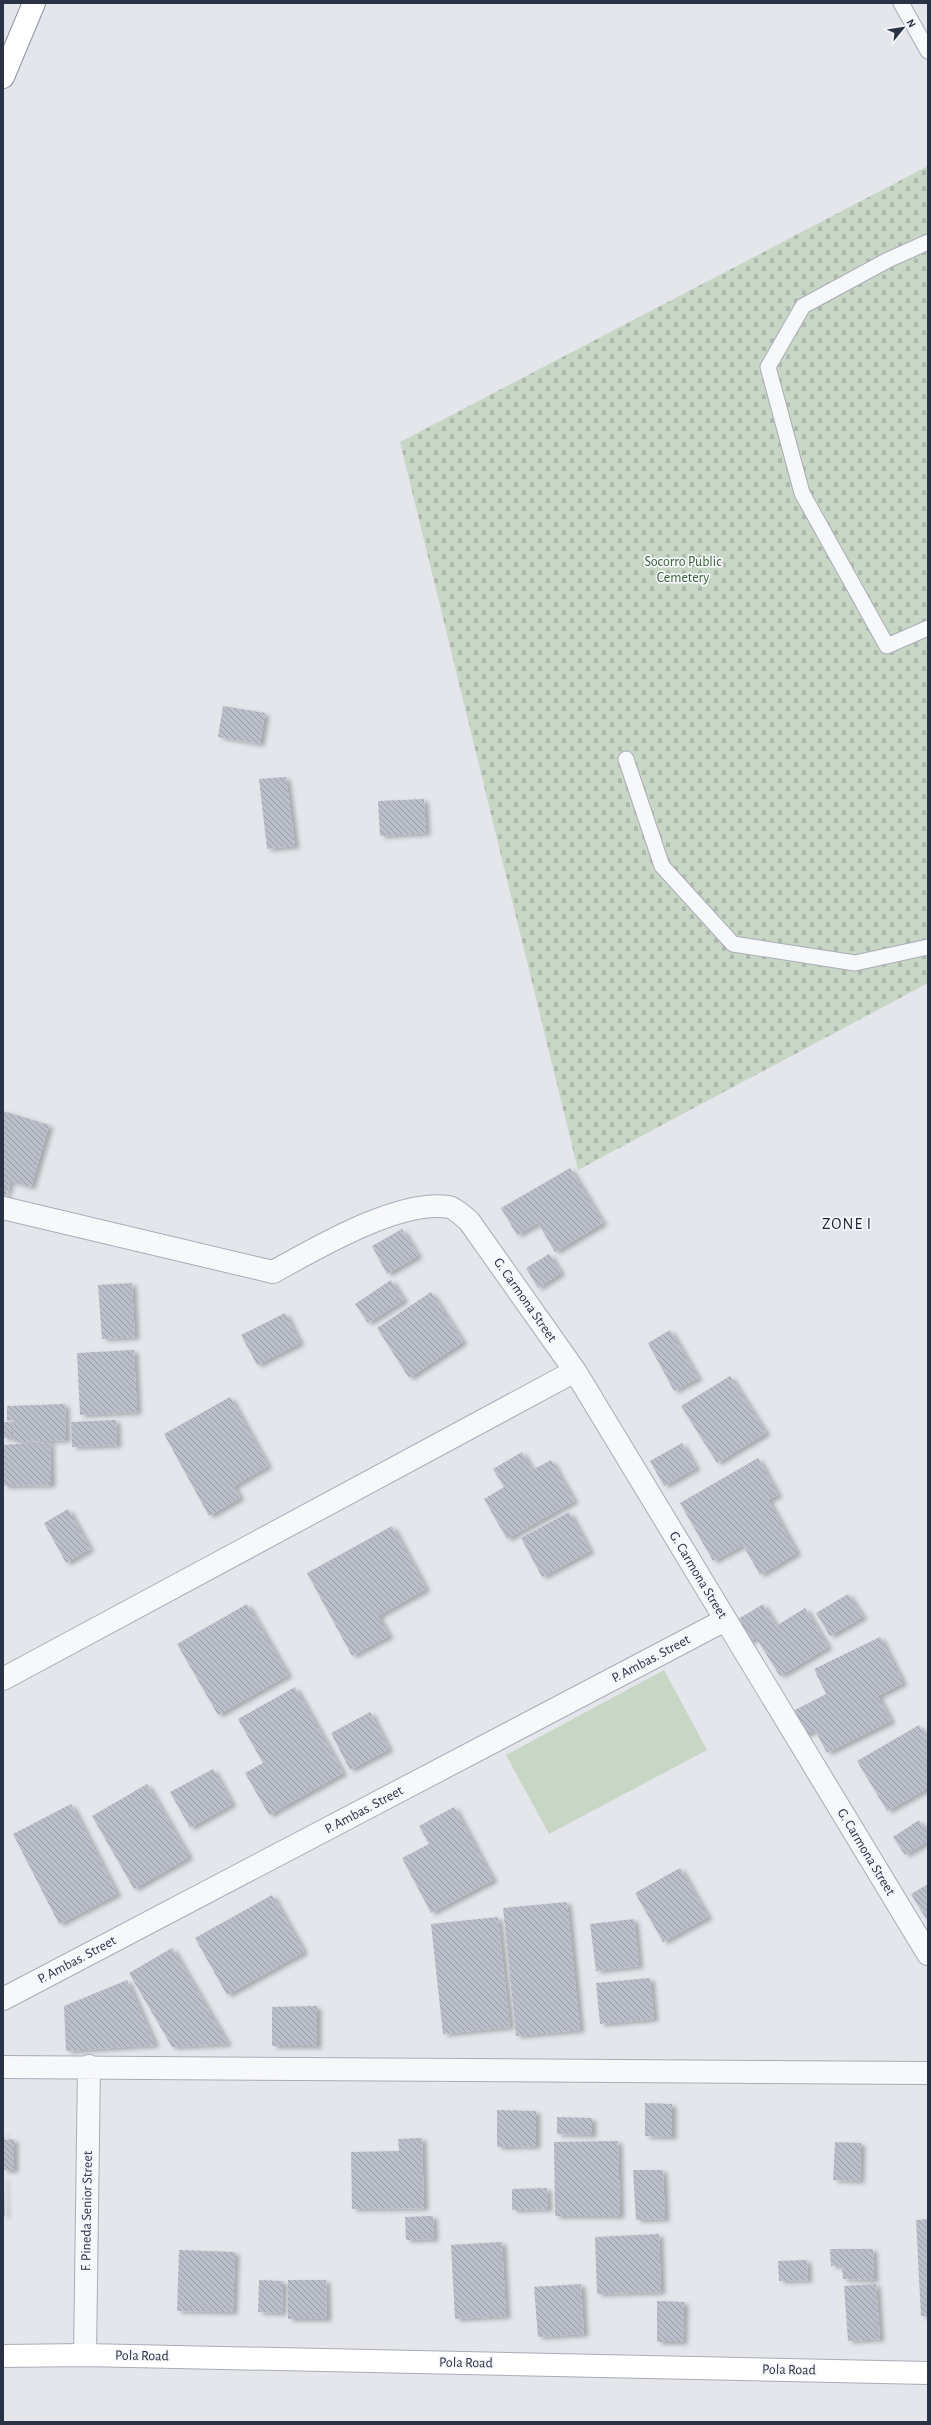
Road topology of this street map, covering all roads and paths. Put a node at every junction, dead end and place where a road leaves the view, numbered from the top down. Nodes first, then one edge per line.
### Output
1 (34, 3) edge
2 (901, 3) edge
3 (928, 51) edge
4 (3, 78) edge
5 (928, 242) edge
6 (928, 628) edge
7 (626, 759) dead end
8 (928, 946) edge
9 (3, 1208) edge
10 (575, 1371) junction
11 (725, 1620) junction
12 (3, 1679) edge
13 (928, 1954) edge
14 (3, 1999) edge
15 (89, 2066) junction
16 (3, 2067) edge
17 (928, 2073) edge
18 (85, 2355) junction
19 (3, 2356) edge
20 (928, 2373) edge

1 - 4 main road
2 - 3 lane
5 - 6 lane
7 - 8 lane
9 - 10 street, G. Carmona Street
10 - 11 street, G. Carmona Street
10 - 12 street
11 - 13 street, G. Carmona Street
11 - 14 street, P. Ambas. Street
15 - 16 street
15 - 17 street
15 - 18 street, F. Pineda Senior Street
18 - 19 main road, Pola Road
18 - 20 main road, Pola Road

